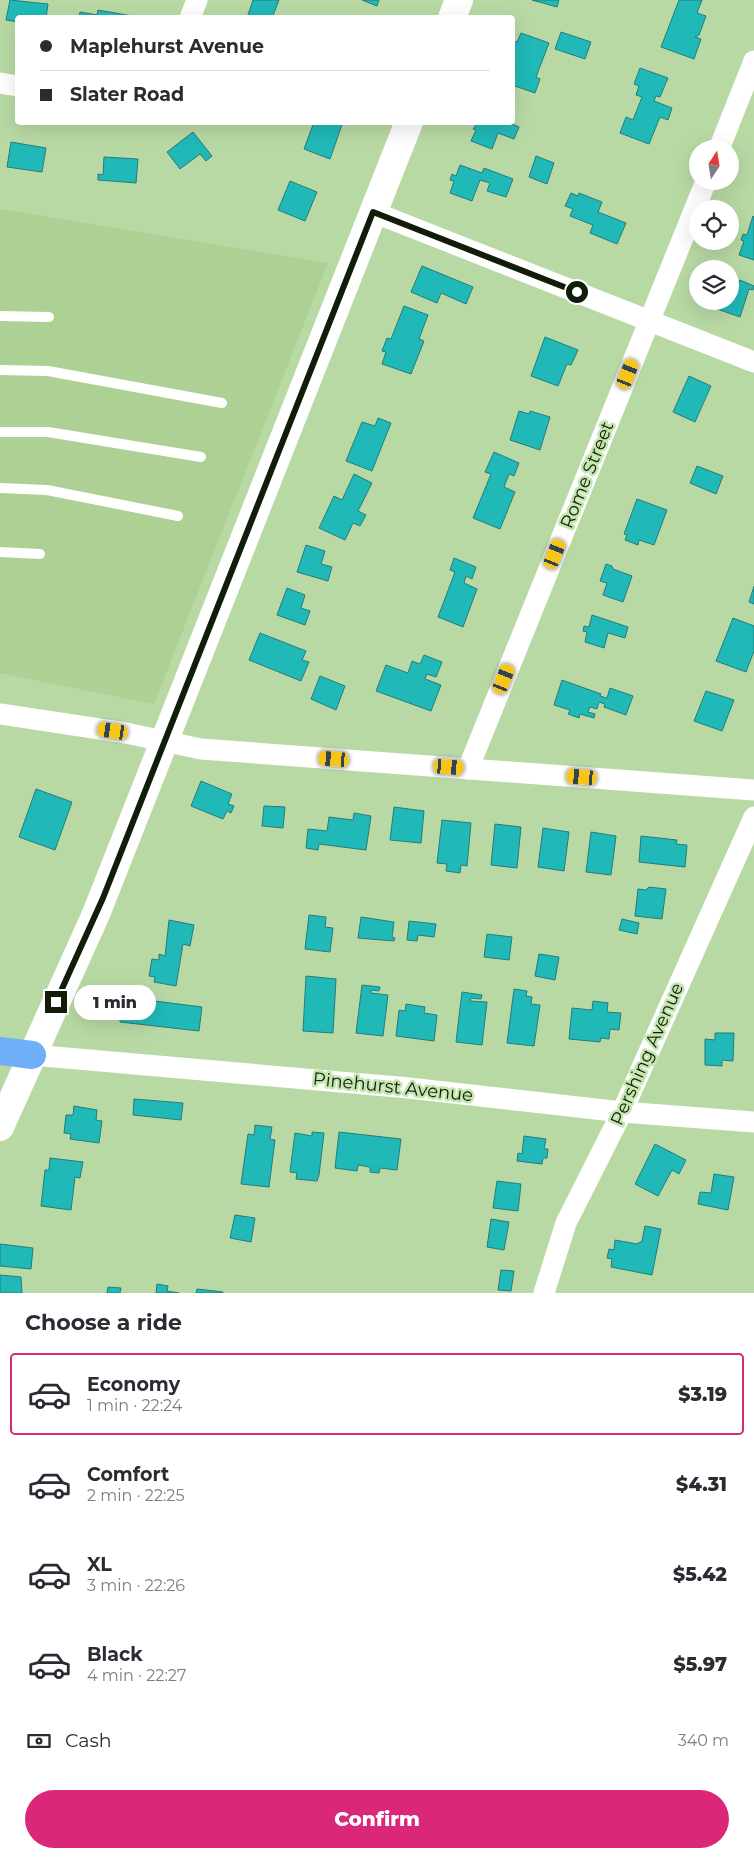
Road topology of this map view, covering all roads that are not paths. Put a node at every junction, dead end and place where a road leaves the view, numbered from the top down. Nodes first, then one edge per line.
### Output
1 (197, 0) edge
2 (459, 0) edge
3 (191, 15) edge
4 (453, 15) edge
5 (754, 61) edge
6 (0, 83) edge
7 (15, 86) edge
8 (409, 125) edge
9 (723, 140) edge
10 (702, 190) edge
11 (373, 212) junction
12 (0, 316) edge
13 (49, 317) dead end
14 (650, 320) junction
15 (754, 362) edge
16 (0, 370) edge
17 (222, 403) dead end
18 (0, 432) edge
19 (201, 457) dead end
20 (0, 488) edge
21 (178, 516) dead end
22 (0, 552) edge
23 (40, 554) dead end
24 (0, 714) edge
25 (164, 742) junction
26 (468, 769) junction
27 (754, 790) edge
28 (754, 817) edge
29 (0, 1051) edge
30 (32, 1055) junction
31 (622, 1112) junction
32 (754, 1122) edge
33 (0, 1127) edge
34 (544, 1293) edge

1 - 3 street
2 - 4 main road
5 - 9 street
6 - 7 street
8 - 11 main road
10 - 14 street, Rome Street
11 - 14 street
11 - 25 main road
12 - 13 lane
14 - 15 street
14 - 26 street, Rome Street
16 - 17 lane
18 - 19 lane
20 - 21 lane
22 - 23 lane
24 - 25 street
25 - 26 street
25 - 30 main road
26 - 27 street
28 - 31 street, Pershing Avenue
29 - 30 highway
30 - 31 street, Pinehurst Avenue
30 - 33 main road
31 - 32 street, Pinehurst Avenue
31 - 34 street, Pershing Avenue

